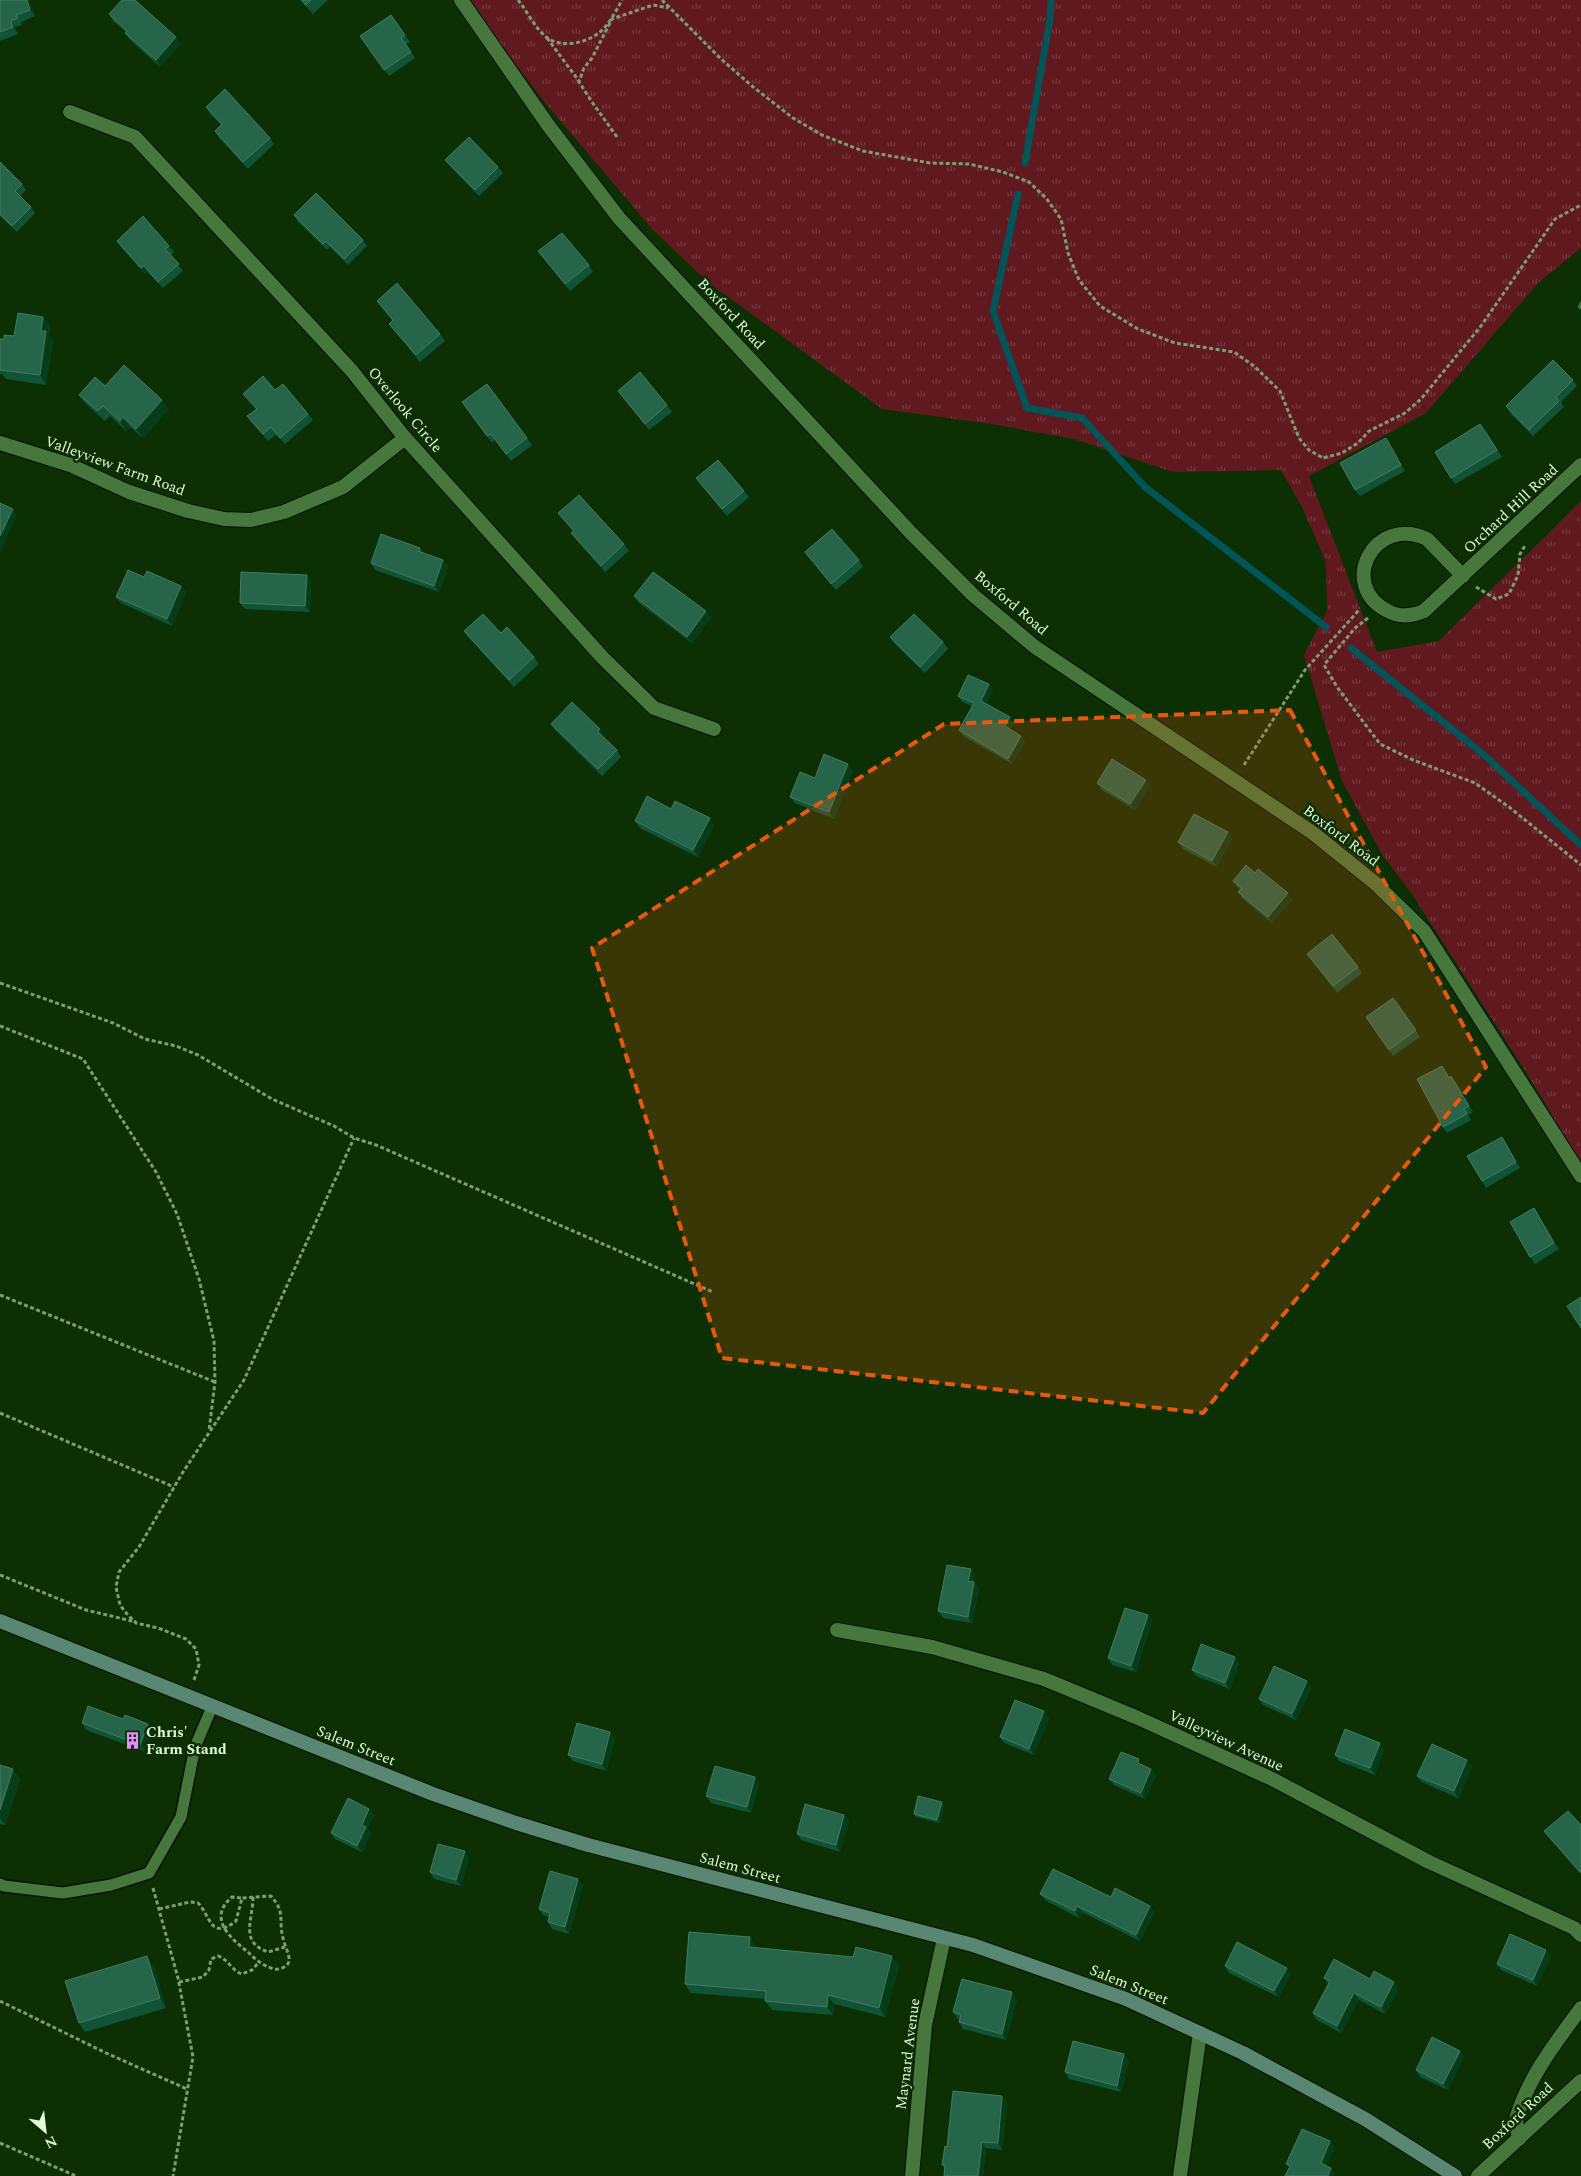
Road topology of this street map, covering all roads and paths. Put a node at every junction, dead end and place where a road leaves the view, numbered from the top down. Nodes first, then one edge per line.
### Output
1 (461, 0) edge
2 (518, 0) edge
3 (622, 0) edge
4 (662, 0) edge
5 (669, 8) junction
6 (612, 19) junction
7 (546, 38) junction
8 (579, 82) junction
9 (70, 112) dead end
10 (617, 136) dead end
11 (1581, 205) edge
12 (405, 438) junction
13 (0, 443) edge
14 (1581, 465) edge
15 (1529, 538) dead end
16 (1467, 580) junction
17 (1371, 597) junction
18 (1373, 615) dead end
19 (714, 729) dead end
20 (1234, 780) junction
21 (1581, 865) edge
22 (0, 983) edge
23 (0, 1026) edge
24 (354, 1138) junction
25 (1581, 1176) edge
26 (713, 1292) dead end
27 (0, 1295) edge
28 (215, 1382) junction
29 (0, 1413) edge
30 (208, 1435) junction
31 (174, 1487) junction
32 (0, 1575) edge
33 (0, 1621) edge
34 (136, 1622) junction
35 (836, 1630) dead end
36 (189, 1698) junction
37 (212, 1707) junction
38 (149, 1873) junction
39 (0, 1884) edge
40 (253, 1897) junction
41 (242, 1898) junction
42 (159, 1909) junction
43 (224, 1926) junction
44 (1581, 1935) edge
45 (944, 1938) junction
46 (285, 1947) junction
47 (260, 1962) junction
48 (179, 1982) junction
49 (0, 2001) edge
50 (1581, 2008) edge
51 (1200, 2033) junction
52 (1581, 2081) edge
53 (188, 2089) junction
54 (1519, 2139) junction
55 (0, 2143) edge
56 (76, 2176) edge
57 (173, 2176) edge
58 (912, 2176) edge
59 (1180, 2176) edge
60 (1456, 2176) edge
61 (1478, 2176) edge

1 - 20 street, Boxford Road
2 - 7 path
3 - 6 path
4 - 5 path
5 - 6 path
5 - 11 path
6 - 7 path
6 - 8 path
7 - 8 path
8 - 10 path
9 - 12 street, Overlook Circle
12 - 13 street, Valleyview Farm Road
12 - 19 street, Overlook Circle
14 - 16 street, Orchard Hill Road
15 - 16 path
16 - 17 street, Orchard Hill Road
16 - 17 street, Orchard Hill Road
17 - 20 path
18 - 21 path
20 - 25 street, Boxford Road
22 - 24 path
23 - 28 path
24 - 26 path
24 - 30 path
27 - 28 path
28 - 30 path
29 - 31 path
30 - 31 path
31 - 34 path
32 - 34 path
33 - 36 main road, Salem Street
34 - 36 path
35 - 44 street, Valleyview Avenue
36 - 37 main road, Salem Street
37 - 38 lane
37 - 45 main road, Salem Street
38 - 39 lane
38 - 42 path
40 - 41 path
40 - 46 path
40 - 46 path
41 - 43 path
41 - 43 path
42 - 43 path
42 - 48 path
43 - 47 path
45 - 51 main road, Salem Street
45 - 58 street, Maynard Avenue
46 - 47 path
47 - 48 path
48 - 53 path
49 - 53 path
50 - 54 street
51 - 59 street
51 - 60 main road, Salem Street
52 - 54 street, Boxford Road
53 - 57 path
54 - 61 street, Boxford Road
55 - 56 path

